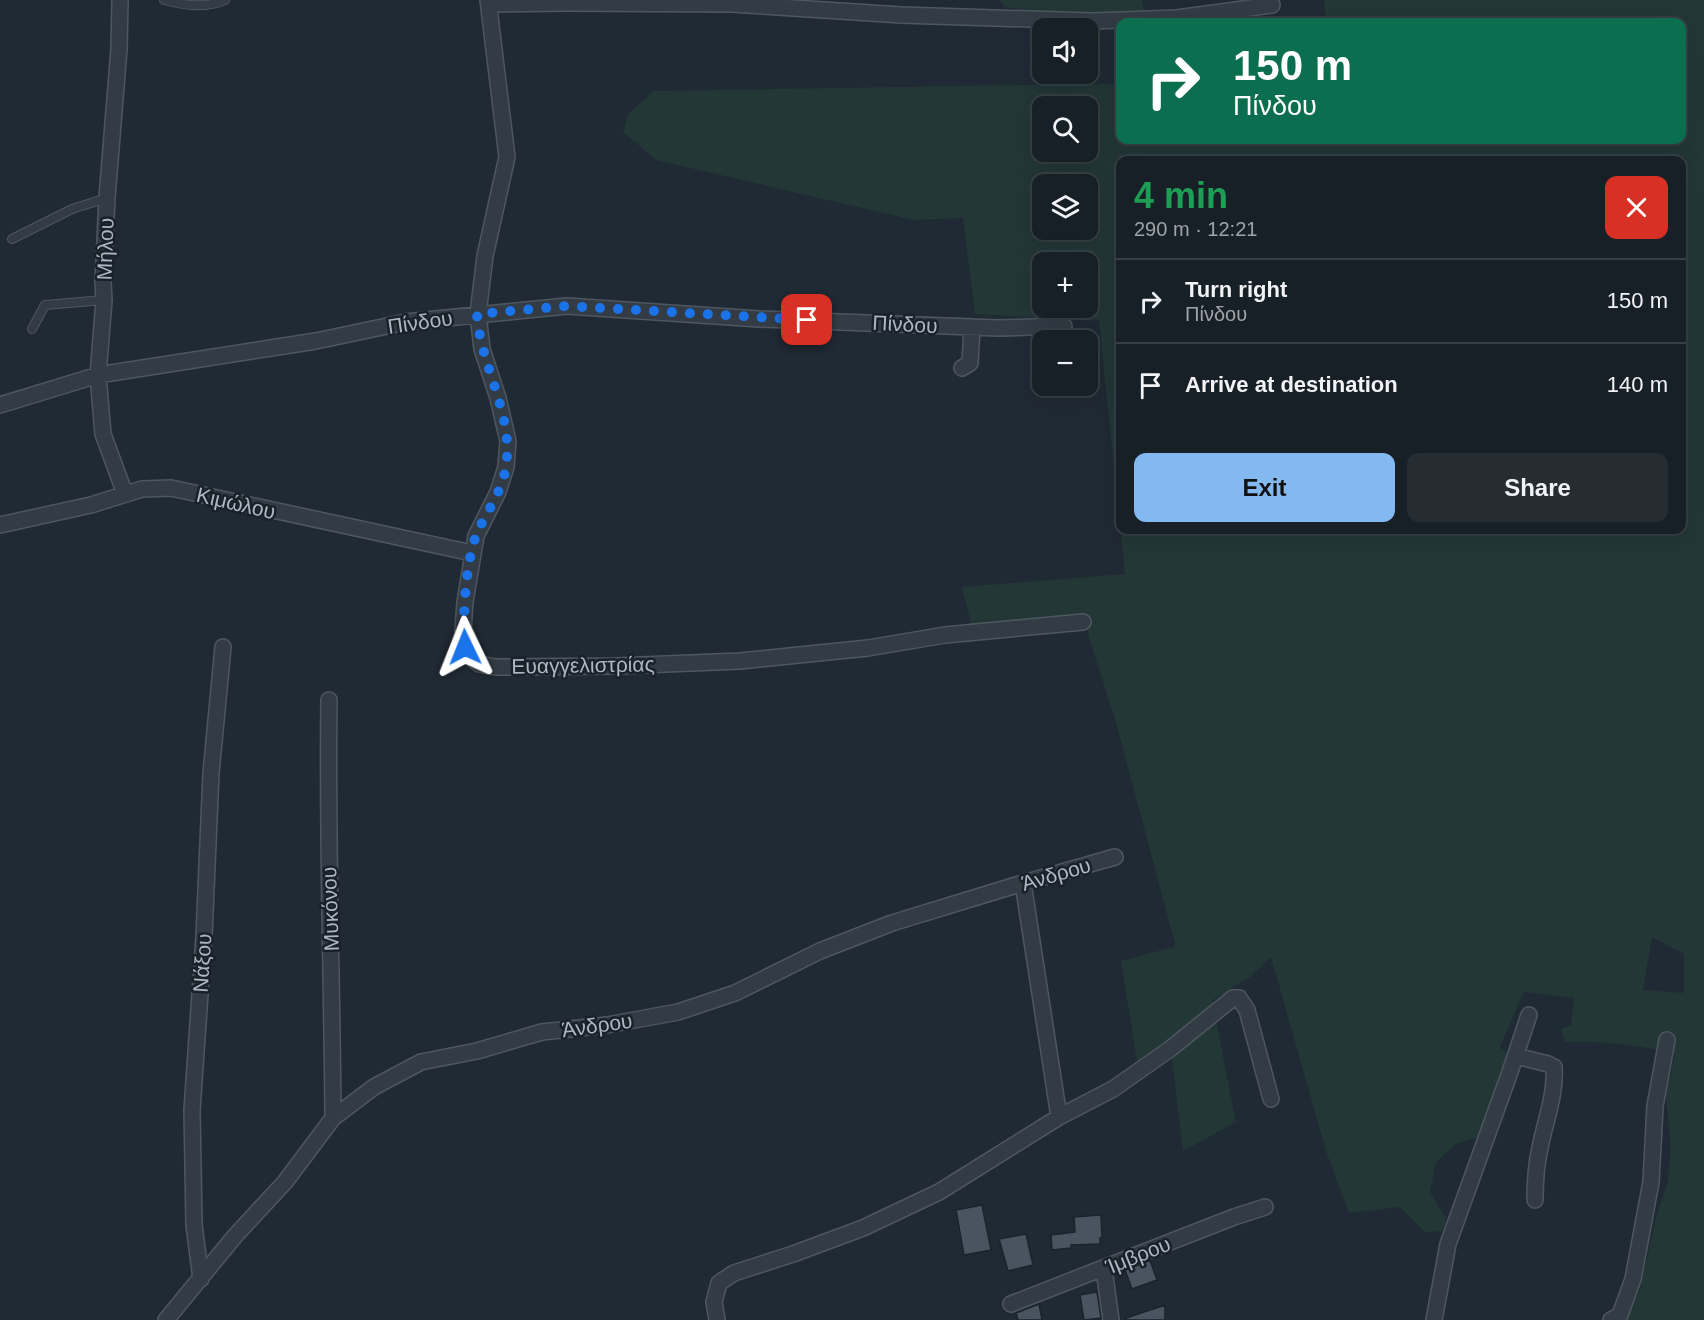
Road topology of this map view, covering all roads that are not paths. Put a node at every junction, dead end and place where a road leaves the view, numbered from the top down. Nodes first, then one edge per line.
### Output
1 (120, 0) edge
2 (164, 0) edge
3 (225, 0) edge
4 (489, 2) edge
5 (517, 2) edge
6 (1272, 5) dead end
7 (1177, 18) edge
8 (1116, 20) edge
9 (107, 198) junction
10 (12, 239) dead end
11 (104, 300) junction
12 (477, 314) junction
13 (972, 327) junction
14 (1064, 327) dead end
15 (32, 329) dead end
16 (962, 368) dead end
17 (98, 375) junction
18 (0, 405) edge
19 (125, 494) junction
20 (0, 525) edge
21 (472, 553) junction
22 (1083, 622) dead end
23 (223, 646) dead end
24 (329, 700) dead end
25 (1115, 857) dead end
26 (1023, 883) junction
27 (1529, 1015) dead end
28 (1667, 1040) dead end
29 (1516, 1056) junction
30 (1271, 1099) dead end
31 (1059, 1116) junction
32 (333, 1118) junction
33 (1535, 1200) dead end
34 (1265, 1207) dead end
35 (1104, 1269) junction
36 (201, 1279) junction
37 (1011, 1304) dead end
38 (166, 1320) edge
39 (717, 1320) edge
40 (1111, 1320) edge
41 (1434, 1320) edge
42 (1611, 1320) edge

1 - 9 street, Μήλου
2 - 3 lane
4 - 5 street
4 - 12 street, Ευαγγελιστρίας
5 - 8 street
6 - 7 street
9 - 10 lane
9 - 11 street, Μήλου
11 - 15 lane
11 - 17 street, Μήλου
12 - 13 street, Πίνδου
12 - 17 street, Πίνδου
12 - 21 street, Ευαγγελιστρίας
13 - 14 street, Πίνδου
13 - 16 street
17 - 18 street, Πίνδου
17 - 19 street, Μήλου
19 - 20 street, Κιμώλου
19 - 21 street, Κιμώλου
21 - 22 street, Ευαγγελιστρίας
23 - 36 street, Νάξου
24 - 32 street, Μυκόνου
25 - 26 street, Άνδρου
26 - 31 street
26 - 32 street, Άνδρου
27 - 29 street
28 - 42 street
29 - 33 street
29 - 41 street
30 - 31 street
31 - 39 street
32 - 36 street, Άνδρου
34 - 35 street, Ίμβρου
35 - 37 street, Ίμβρου
35 - 40 street
36 - 38 street, Άνδρου

